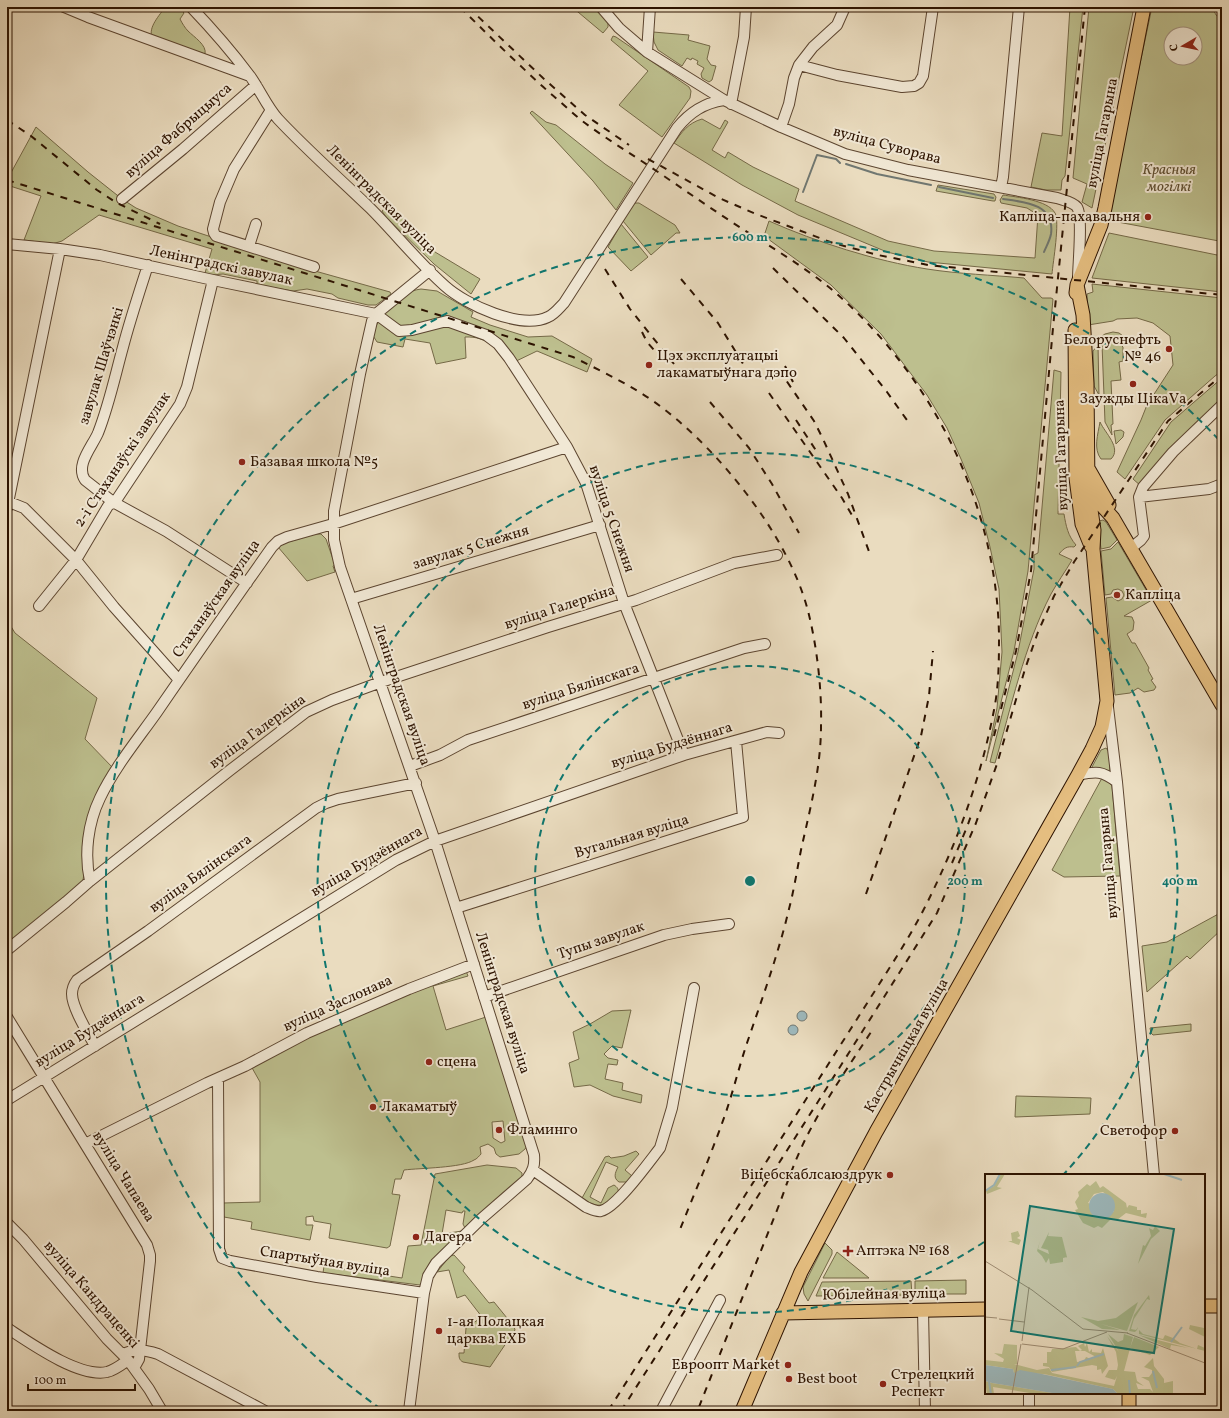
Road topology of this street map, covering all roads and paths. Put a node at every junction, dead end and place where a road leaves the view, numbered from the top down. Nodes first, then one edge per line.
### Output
1 (64, 7) edge
2 (191, 7) edge
3 (601, 7) edge
4 (650, 7) edge
5 (746, 7) edge
6 (845, 7) edge
7 (933, 7) edge
8 (1019, 7) edge
9 (1144, 7) edge
10 (647, 52) junction
11 (799, 65) junction
12 (253, 80) junction
13 (727, 102) junction
14 (271, 110) junction
15 (781, 127) junction
16 (1001, 187) junction
17 (122, 199) dead end
18 (256, 224) dead end
19 (7, 244) edge
20 (249, 246) junction
21 (60, 249) junction
22 (148, 265) junction
23 (314, 267) dead end
24 (430, 270) junction
25 (213, 280) junction
26 (1077, 285) junction
27 (376, 314) junction
28 (1082, 400) junction
29 (1222, 405) edge
30 (568, 447) junction
31 (1088, 468) junction
32 (1076, 478) junction
33 (1222, 484) edge
34 (1088, 490) junction
35 (1139, 497) junction
36 (113, 502) junction
37 (8, 505) edge
38 (1097, 508) junction
39 (1113, 518) junction
40 (333, 524) junction
41 (600, 525) junction
42 (1131, 548) junction
43 (1092, 549) junction
44 (777, 554) dead end
45 (76, 560) junction
46 (247, 583) junction
47 (351, 600) junction
48 (624, 603) junction
49 (40, 606) dead end
50 (764, 644) dead end
51 (654, 678) junction
52 (179, 680) junction
53 (381, 682) junction
54 (1107, 701) junction
55 (1222, 705) edge
56 (779, 733) dead end
57 (736, 741) junction
58 (684, 755) junction
59 (410, 766) junction
60 (1078, 775) junction
61 (1117, 782) junction
62 (416, 783) junction
63 (435, 841) junction
64 (90, 881) junction
65 (456, 908) junction
66 (729, 924) dead end
67 (7, 950) edge
68 (474, 964) junction
69 (694, 988) dead end
70 (484, 997) junction
71 (7, 1017) edge
72 (95, 1046) junction
73 (43, 1077) junction
74 (218, 1079) junction
75 (7, 1100) edge
76 (85, 1144) junction
77 (533, 1170) junction
78 (1154, 1174) edge
79 (7, 1223) edge
80 (424, 1293) junction
81 (720, 1300) dead end
82 (1205, 1306) edge
83 (1222, 1306) edge
84 (985, 1309) edge
85 (923, 1310) junction
86 (783, 1313) junction
87 (7, 1328) edge
88 (141, 1349) junction
89 (128, 1361) junction
90 (1029, 1394) edge
91 (1129, 1394) edge
92 (162, 1411) edge
93 (265, 1411) edge
94 (409, 1411) edge
95 (661, 1411) edge
96 (742, 1411) edge
97 (925, 1411) edge
98 (1029, 1411) edge
99 (1129, 1411) edge

1 - 12 street
2 - 12 street, Ленінградская вуліца
3 - 10 street, вуліца Суворава
4 - 10 street
5 - 13 street
6 - 11 street
7 - 11 street
8 - 16 street
9 - 26 main road, вуліца Гагарына
10 - 13 street, вуліца Суворава
11 - 15 street
12 - 14 street, Ленінградская вуліца
12 - 17 street, вуліца Фабрыцыуса
13 - 15 street, вуліца Суворава
13 - 24 street
14 - 20 street
14 - 24 street, Ленінградская вуліца
15 - 16 street, вуліца Суворава
16 - 26 street, вуліца Суворава
18 - 20 street
19 - 21 street
20 - 23 street
21 - 22 street, Ленінградскі завулак
21 - 37 street
22 - 25 street, Ленінградскі завулак
22 - 36 street, завулак Шаўчэнкі
24 - 27 street, Ленінградская вуліца
25 - 27 street, Ленінградскі завулак
25 - 36 street, 2-і Стаханаўскі завулак
26 - 28 main road, вуліца Гагарына
27 - 30 street, вуліца 5 Снежня
27 - 40 street, Ленінградская вуліца
28 - 31 main road, вуліца Гагарына
28 - 32 main road, вуліца Гагарына
29 - 35 street
30 - 40 street, Стаханаўская вуліца
30 - 41 street, вуліца 5 Снежня
31 - 34 main road, вуліца Гагарына
31 - 39 main road
32 - 34 main road
32 - 43 main road, вуліца Гагарына
33 - 35 street
34 - 38 main road, вуліца Гагарына
35 - 42 street
36 - 45 street, 2-і Стаханаўскі завулак
36 - 46 street
37 - 45 street
38 - 39 main road
38 - 43 main road, вуліца Гагарына
39 - 42 main road
40 - 46 street, Стаханаўская вуліца
40 - 47 street, Ленінградская вуліца
41 - 47 street, завулак 5 Снежня
41 - 48 street, вуліца 5 Снежня
42 - 55 main road
43 - 54 main road, вуліца Гагарына
44 - 48 street, вуліца Галеркіна
45 - 49 street, 2-і Стаханаўскі завулак
45 - 52 street
46 - 52 street, Стаханаўская вуліца
47 - 53 street, Ленінградская вуліца
48 - 51 street, вуліца 5 Снежня
48 - 53 street, вуліца Галеркіна
50 - 51 street, вуліца Бялінскага
51 - 58 street, вуліца 5 Снежня
51 - 59 street, вуліца Бялінскага
52 - 64 street, Стаханаўская вуліца
53 - 59 street, Ленінградская вуліца
53 - 64 street, вуліца Галеркіна
54 - 60 main road, Кастрычніцкая вуліца
54 - 61 street, вуліца Гагарына
56 - 57 street, вуліца Будзённага
57 - 58 street, вуліца Будзённага
57 - 65 street, Вугальная вуліца
58 - 63 street, вуліца Будзённага
59 - 62 street, Ленінградская вуліца
60 - 61 street
60 - 86 main road, Кастрычніцкая вуліца
61 - 78 street, вуліца Гагарына
62 - 63 street, Ленінградская вуліца
62 - 72 street, вуліца Бялінскага
63 - 65 street, Ленінградская вуліца
63 - 72 street, вуліца Будзённага
64 - 67 street, вуліца Галеркіна
65 - 68 street, Ленінградская вуліца
66 - 70 street, Тупы завулак
68 - 70 street, Ленінградская вуліца
68 - 74 street, вуліца Заслонава
69 - 77 street
70 - 77 street, Ленінградская вуліца
71 - 73 street, вуліца Чапаева
72 - 73 street, вуліца Будзённага
73 - 75 street, вуліца Будзённага
73 - 76 street, вуліца Чапаева
74 - 76 street, вуліца Заслонава
74 - 80 street, Спартыўная вуліца
76 - 88 street, вуліца Чапаева
77 - 80 street
79 - 89 street, вуліца Кандраценкі
80 - 94 street
81 - 95 street
82 - 83 main road
84 - 85 main road, Юбілейная вуліца
85 - 86 main road, Юбілейная вуліца
85 - 97 street
86 - 96 main road, Кастрычніцкая вуліца
87 - 89 street
88 - 89 street, вуліца Чапаева
88 - 89 street
88 - 93 street
89 - 92 street, вуліца Кандраценкі
90 - 98 street
91 - 99 main road

